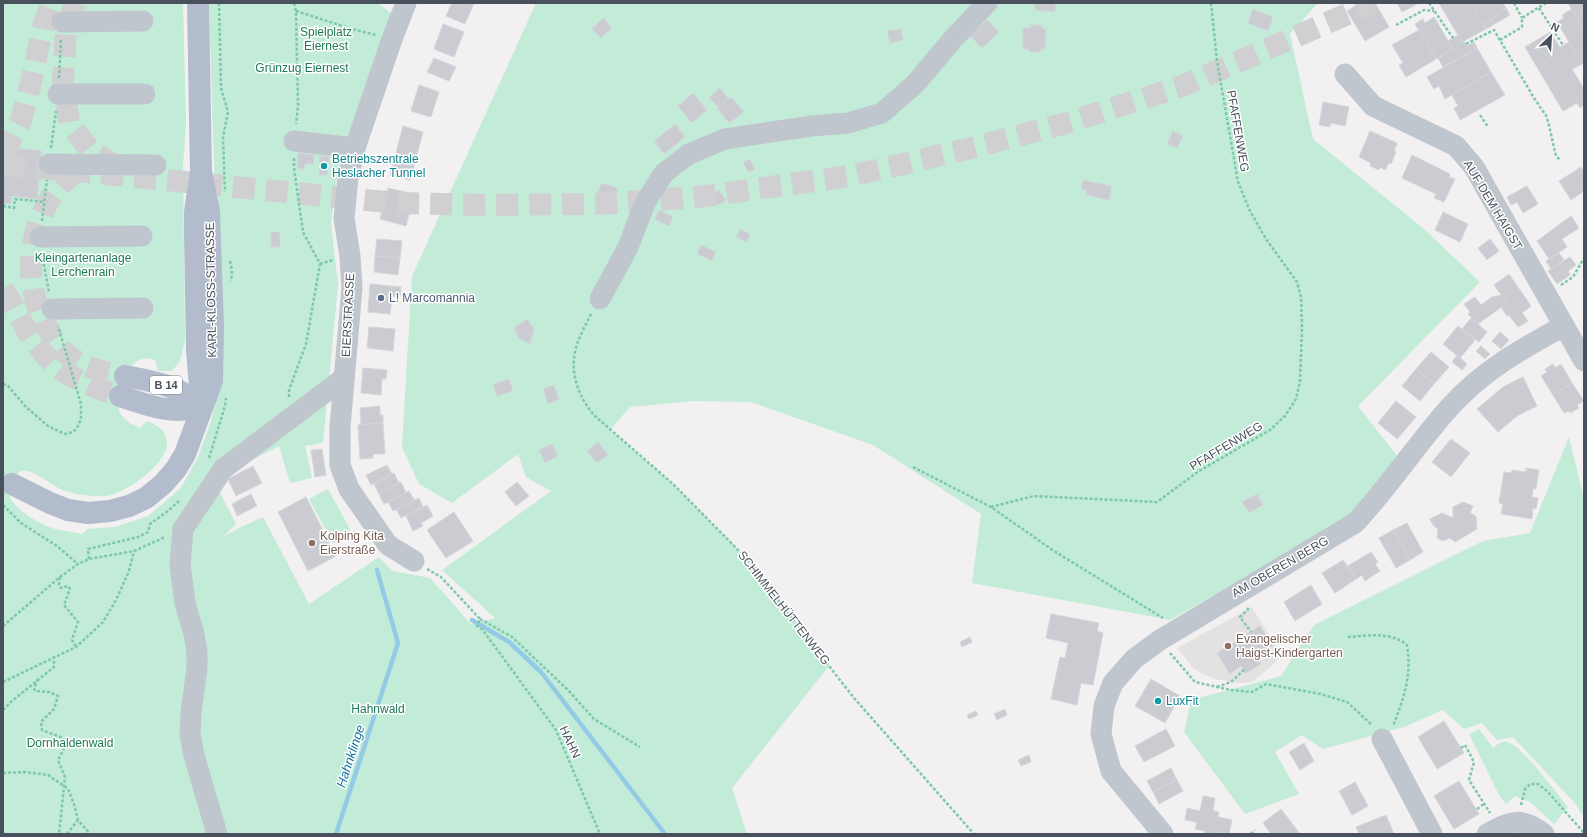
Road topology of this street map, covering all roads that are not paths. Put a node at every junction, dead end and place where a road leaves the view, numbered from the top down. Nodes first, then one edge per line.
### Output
1 (198, 3) edge
2 (406, 3) edge
3 (987, 3) edge
4 (143, 21) dead end
5 (62, 22) road end
6 (1345, 74) dead end
7 (58, 94) road end
8 (145, 94) dead end
9 (294, 141) road end
10 (355, 148) junction
11 (49, 164) road end
12 (156, 165) dead end
13 (201, 172) junction
14 (142, 236) dead end
15 (40, 237) road end
16 (600, 299) dead end
17 (143, 308) dead end
18 (52, 309) road end
19 (1564, 326) junction
20 (197, 350) junction
21 (1584, 361) edge
22 (344, 378) junction
23 (164, 384) junction
24 (202, 406) junction
25 (158, 408) junction
26 (185, 454) junction
27 (12, 484) dead end
28 (414, 561) road end
29 (1384, 742) road end
30 (1501, 828) edge
31 (217, 834) edge
32 (1163, 834) edge
33 (1432, 834) edge
34 (1544, 834) edge

1 - 13 main road, KARL-KLOSS-STRASSE
2 - 10 street, EIERSTRASSE
3 - 16 street
4 - 5 street
6 - 19 street, AUF DEM HAIGST
7 - 8 street
9 - 10 street
10 - 22 street, EIERSTRASSE
11 - 12 street
13 - 20 main road, KARL-KLOSS-STRASSE
13 - 24 main road, KARL-KLOSS-STRASSE
14 - 15 street
17 - 18 street
19 - 21 street, AUF DEM HAIGST
19 - 32 street, AM OBEREN BERG
20 - 23 main road, B 14
20 - 24 main road, KARL-KLOSS-STRASSE
22 - 28 street, EIERSTRASSE
22 - 31 street
23 - 24 main road, B 14
23 - 25 main road, B 14
24 - 25 main road, B 14
24 - 26 main road, KARL-KLOSS-STRASSE
25 - 26 main road, B 14
26 - 27 main road, KARL-KLOSS-STRASSE
29 - 33 street
30 - 34 street

